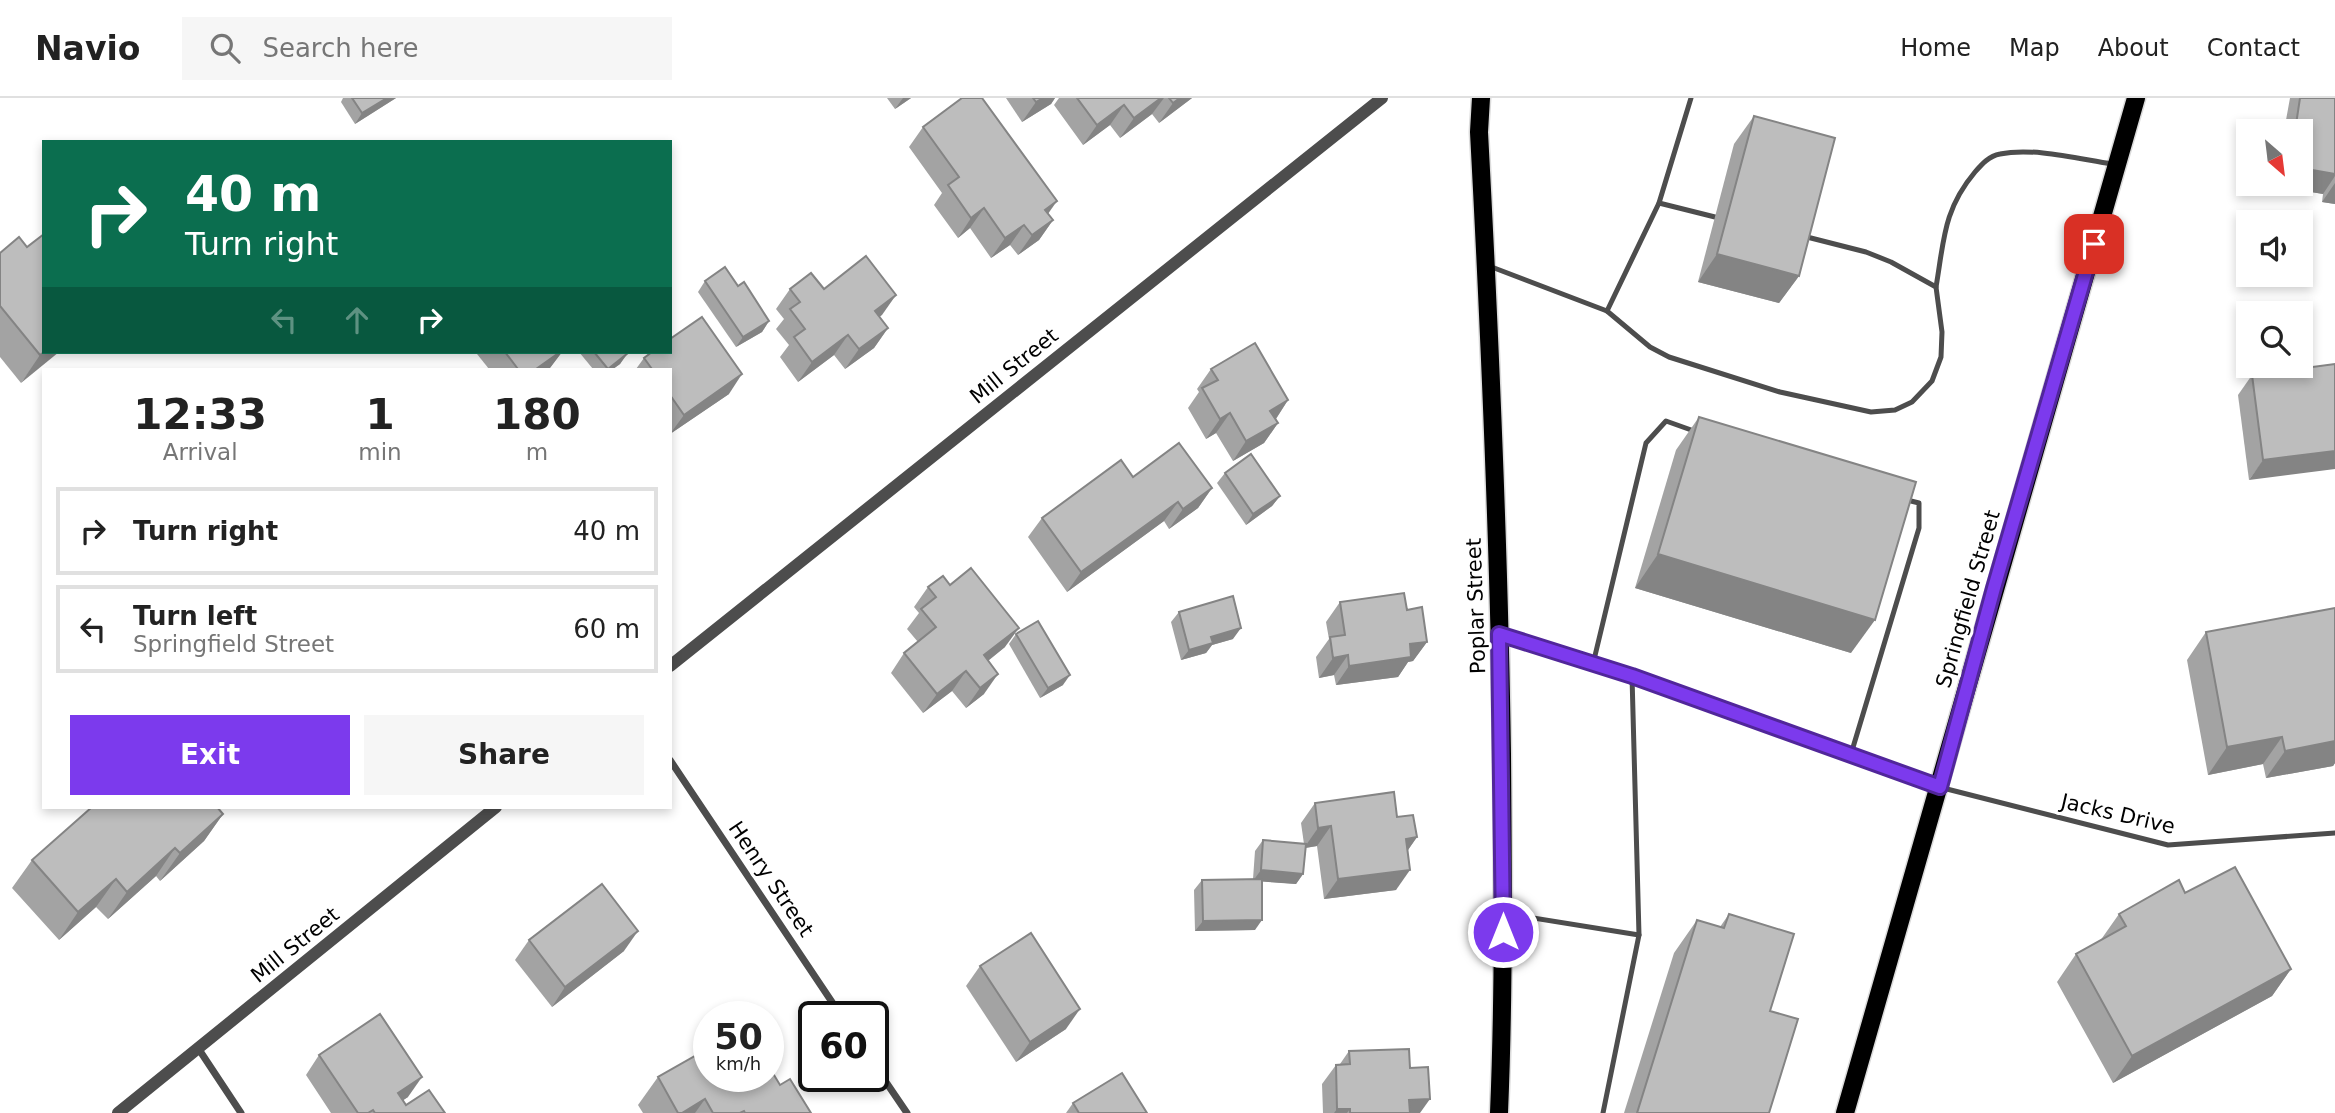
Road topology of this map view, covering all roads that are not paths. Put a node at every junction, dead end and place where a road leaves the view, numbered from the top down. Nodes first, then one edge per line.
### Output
1 (1382, 98) edge
2 (1481, 98) edge
3 (1691, 98) edge
4 (2136, 98) edge
5 (2117, 164) junction
6 (1659, 203) junction
7 (1715, 216) dead end
8 (1797, 235) edge
9 (1486, 265) junction
10 (1936, 288) junction
11 (1607, 311) junction
12 (1706, 434) edge
13 (1892, 495) edge
14 (1499, 634) junction
15 (672, 664) edge
16 (1593, 664) junction
17 (1632, 676) junction
18 (1851, 754) junction
19 (672, 763) edge
20 (1940, 787) junction
21 (494, 809) edge
22 (2335, 833) edge
23 (1503, 913) junction
24 (1639, 935) junction
25 (831, 1001) edge
26 (198, 1048) junction
27 (889, 1087) edge
28 (118, 1113) edge
29 (241, 1113) edge
30 (907, 1113) edge
31 (1499, 1113) edge
32 (1603, 1113) edge
33 (1845, 1113) edge

1 - 15 street, Mill Street
2 - 9 main road, Poplar Street
3 - 6 lane
4 - 5 main road, Springfield Street
5 - 10 lane
5 - 20 main road, Springfield Street
6 - 7 lane
6 - 11 lane
8 - 10 lane
9 - 11 lane
9 - 14 main road, Poplar Street
10 - 11 lane
12 - 16 lane
13 - 18 lane
14 - 16 lane, Jacks Drive
14 - 23 main road, Poplar Street
16 - 17 lane, Jacks Drive
17 - 18 lane, Jacks Drive
17 - 24 lane
18 - 20 lane, Jacks Drive
19 - 25 street, Henry Street
20 - 22 lane, Jacks Drive
20 - 33 main road, Springfield Street
21 - 26 street, Mill Street
23 - 24 lane
23 - 31 main road, Poplar Street
24 - 32 lane
26 - 28 street, Mill Street
26 - 29 street
27 - 30 street

